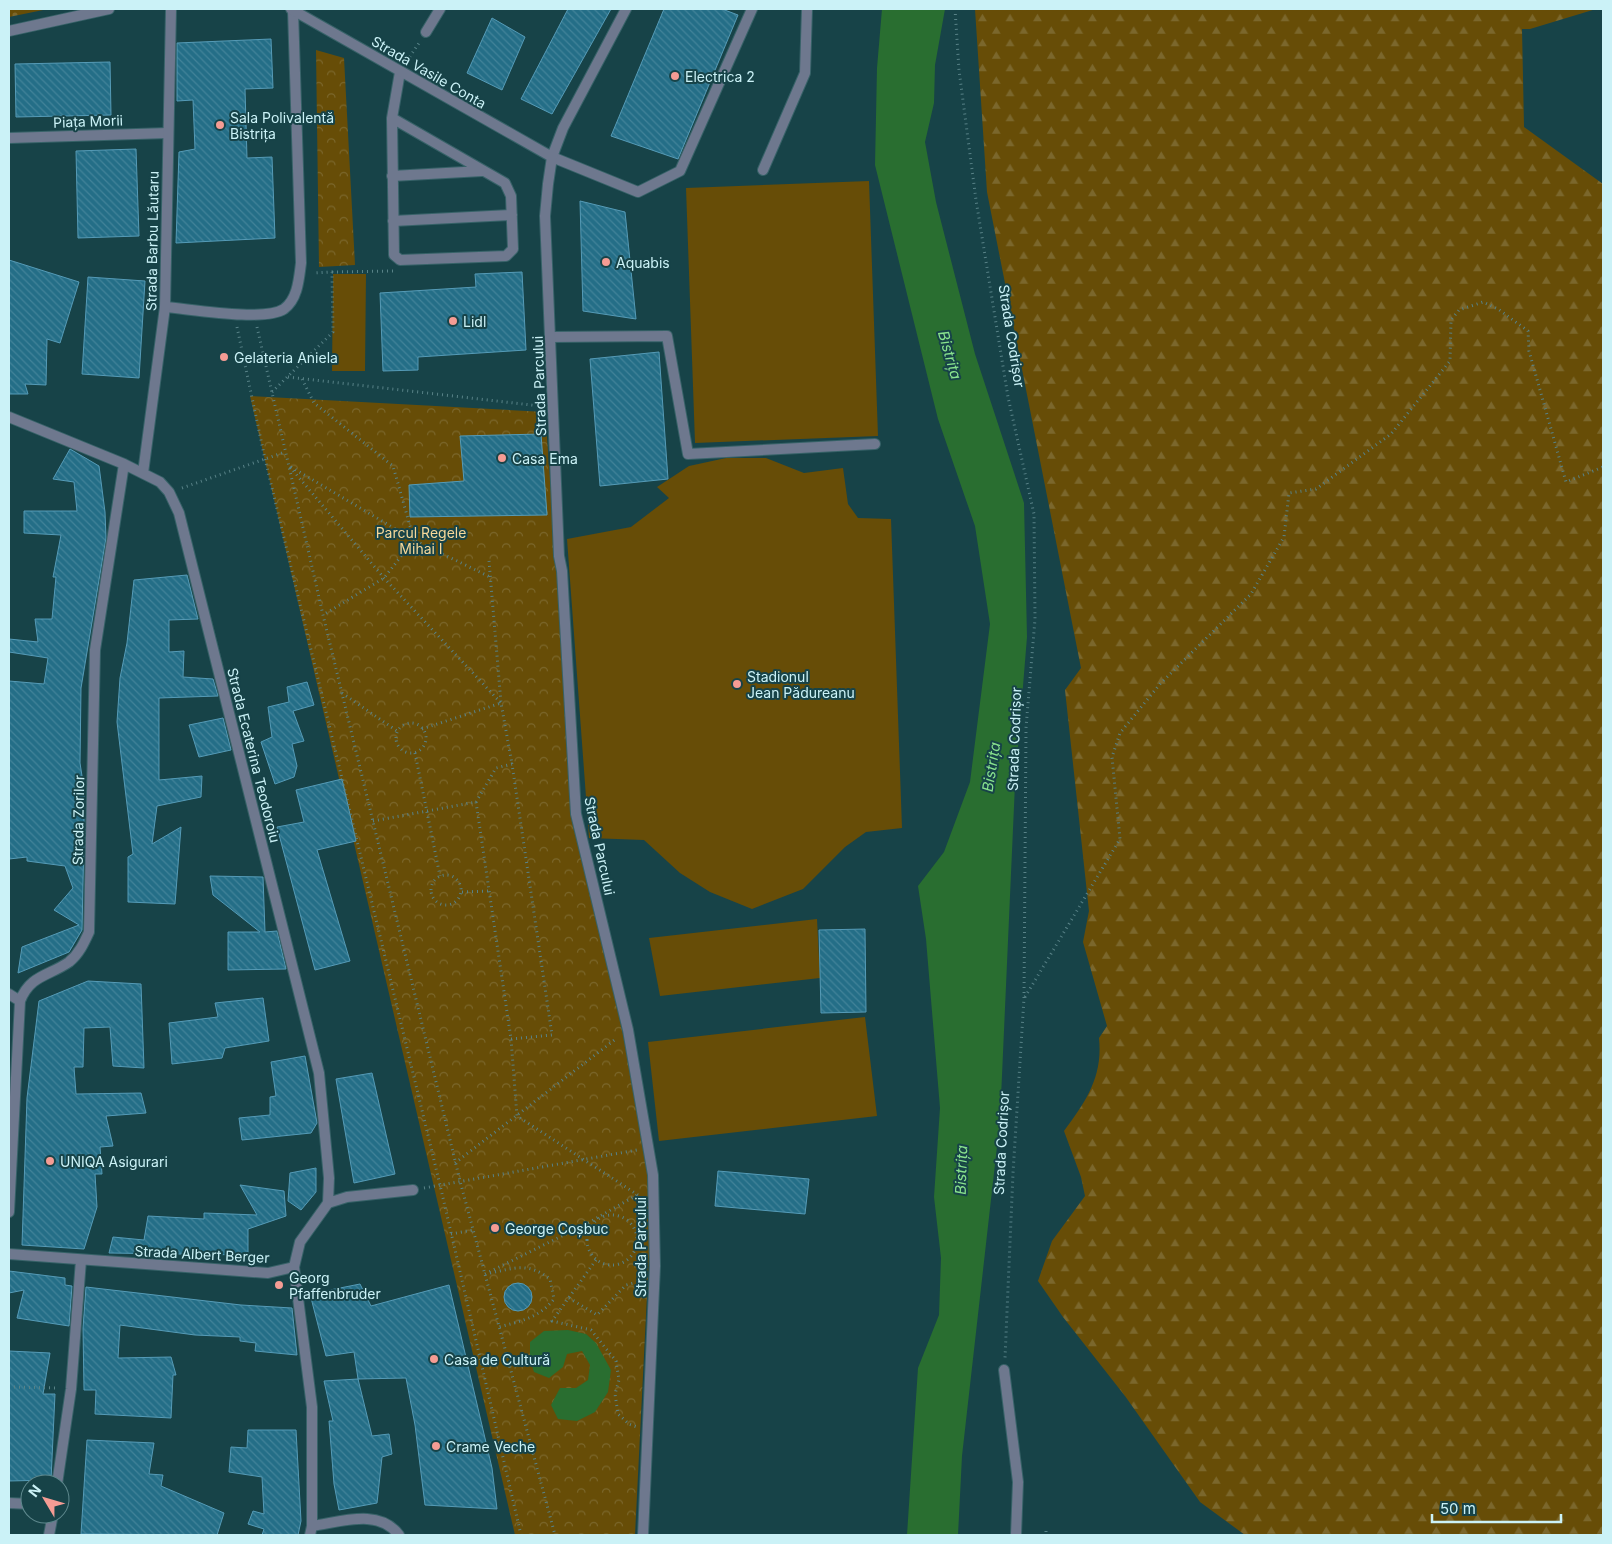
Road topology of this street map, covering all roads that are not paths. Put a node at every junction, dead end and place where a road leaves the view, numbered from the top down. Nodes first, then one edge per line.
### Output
1 (109, 9) edge
2 (171, 9) edge
3 (440, 9) edge
4 (626, 9) edge
5 (752, 9) edge
6 (807, 9) edge
7 (292, 10) edge
8 (9, 31) edge
9 (426, 32) road end
10 (400, 72) junction
11 (392, 118) junction
12 (168, 133) junction
13 (9, 138) edge
14 (552, 157) junction
15 (483, 170) junction
16 (763, 170) dead end
17 (392, 176) junction
18 (512, 216) junction
19 (393, 221) junction
20 (165, 307) junction
21 (550, 337) junction
22 (9, 417) edge
23 (875, 444) dead end
24 (124, 464) junction
25 (143, 472) junction
26 (9, 994) edge
27 (20, 1000) junction
28 (11, 1146) edge
29 (413, 1190) dead end
30 (328, 1203) junction
31 (9, 1212) edge
32 (9, 1254) edge
33 (81, 1260) junction
34 (294, 1266) junction
35 (1004, 1370) road end
36 (58, 1474) edge
37 (311, 1531) edge
38 (399, 1535) edge
39 (643, 1535) edge
40 (1016, 1535) edge

1 - 8 street
2 - 12 street, Strada Barbu Lăutaru
3 - 9 street
4 - 14 street, Strada Parcului
5 - 14 street, Strada Vasile Conta
6 - 16 street
7 - 10 street, Strada Vasile Conta
7 - 20 street, Strada Vasile Conta
10 - 11 street
10 - 14 street, Strada Vasile Conta
11 - 15 street
11 - 17 street
12 - 13 street, Piața Morii
12 - 20 street, Strada Barbu Lăutaru
14 - 21 street, Strada Parcului
15 - 17 street
15 - 18 street
17 - 19 street
18 - 19 street
18 - 19 street
20 - 25 street, Strada Barbu Lăutaru
21 - 23 street
21 - 39 street, Strada Parcului
22 - 24 street, Strada Ecaterina Teodoroiu
24 - 25 street, Strada Ecaterina Teodoroiu
24 - 27 street, Strada Zorilor
25 - 30 street, Strada Ecaterina Teodoroiu
26 - 27 street
27 - 28 street
28 - 31 street
29 - 30 street
30 - 34 street
32 - 33 street, Strada Albert Berger
33 - 34 street, Strada Albert Berger
33 - 36 street
34 - 37 street
35 - 40 street
37 - 38 street

